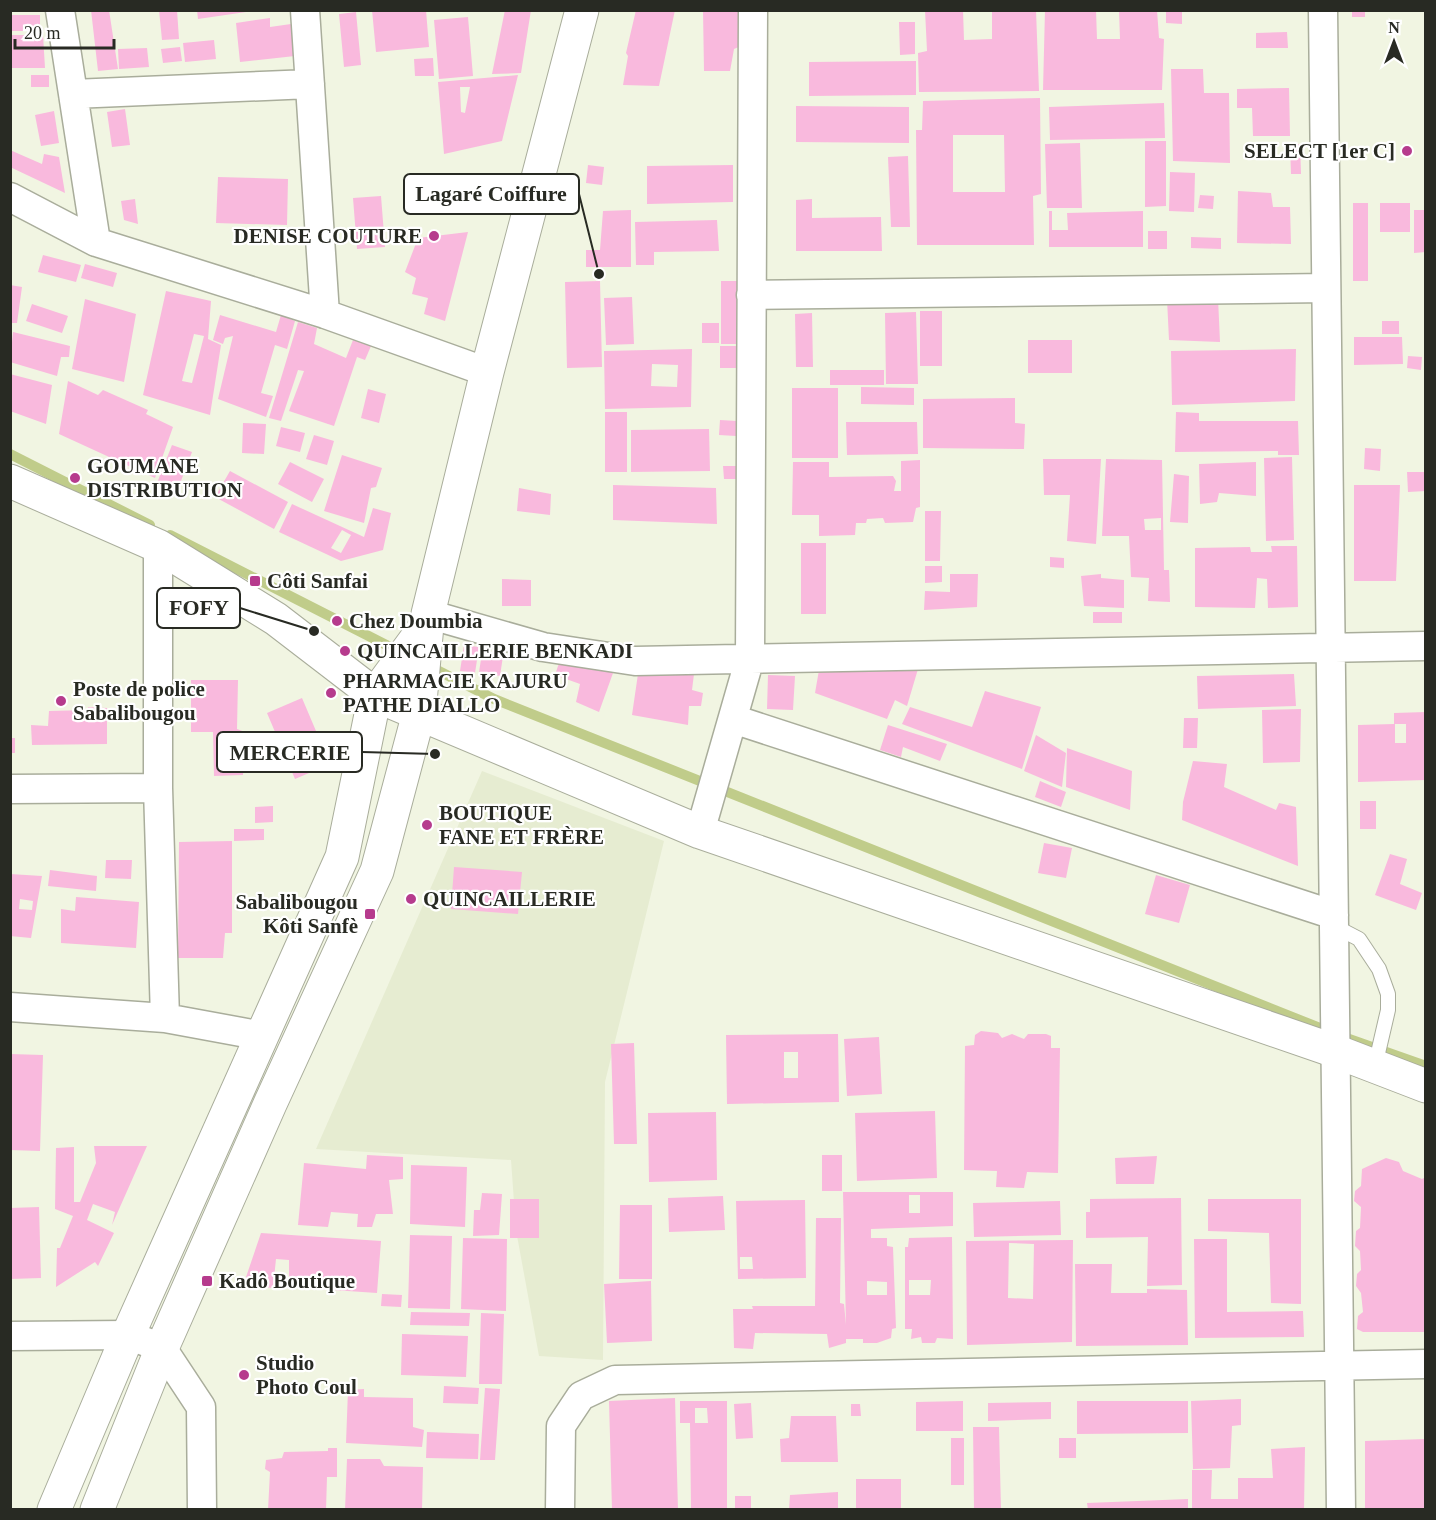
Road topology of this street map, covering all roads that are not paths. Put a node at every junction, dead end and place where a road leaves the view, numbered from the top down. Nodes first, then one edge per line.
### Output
1 (60, 10) edge
2 (304, 10) edge
3 (582, 10) edge
4 (753, 10) edge
5 (1323, 10) edge
6 (310, 84) junction
7 (73, 94) junction
8 (10, 197) edge
9 (96, 242) junction
10 (1326, 288) junction
11 (752, 296) junction
12 (326, 314) junction
13 (487, 372) junction
14 (10, 481) edge
15 (158, 546) junction
16 (427, 620) junction
17 (1425, 646) edge
18 (1331, 648) junction
19 (750, 658) junction
20 (375, 694) junction
21 (419, 713) junction
22 (733, 719) junction
23 (158, 788) junction
24 (10, 789) edge
25 (700, 832) junction
26 (1334, 920) junction
27 (10, 1007) edge
28 (165, 1018) junction
29 (263, 1036) junction
30 (1335, 1051) junction
31 (1375, 1066) junction
32 (1425, 1086) edge
33 (128, 1335) junction
34 (10, 1336) edge
35 (162, 1348) junction
36 (1425, 1364) edge
37 (1339, 1365) junction
38 (54, 1509) edge
39 (97, 1509) edge
40 (202, 1509) edge
41 (560, 1509) edge
42 (1341, 1509) edge

1 - 7 street
2 - 6 street
3 - 13 main road
4 - 11 street
5 - 10 street
6 - 7 street
6 - 12 street
7 - 9 street
8 - 9 street
9 - 12 street
10 - 11 street
10 - 18 street
11 - 19 street
12 - 13 street
13 - 16 main road
14 - 15 main road
15 - 20 main road
15 - 23 street
16 - 19 street
16 - 20 main road
16 - 21 main road
17 - 18 street
18 - 19 street
18 - 26 street
19 - 22 street
20 - 21 main road
20 - 29 main road
21 - 25 main road
21 - 35 main road
22 - 25 street
22 - 26 street
23 - 24 street
23 - 28 street
25 - 30 main road
26 - 30 street
26 - 31 lane
27 - 28 street
28 - 29 street
29 - 33 main road
30 - 31 main road
30 - 37 street
31 - 32 main road
33 - 34 street
33 - 35 street
33 - 38 main road
35 - 39 main road
35 - 40 street
36 - 37 street
37 - 41 street
37 - 42 street

